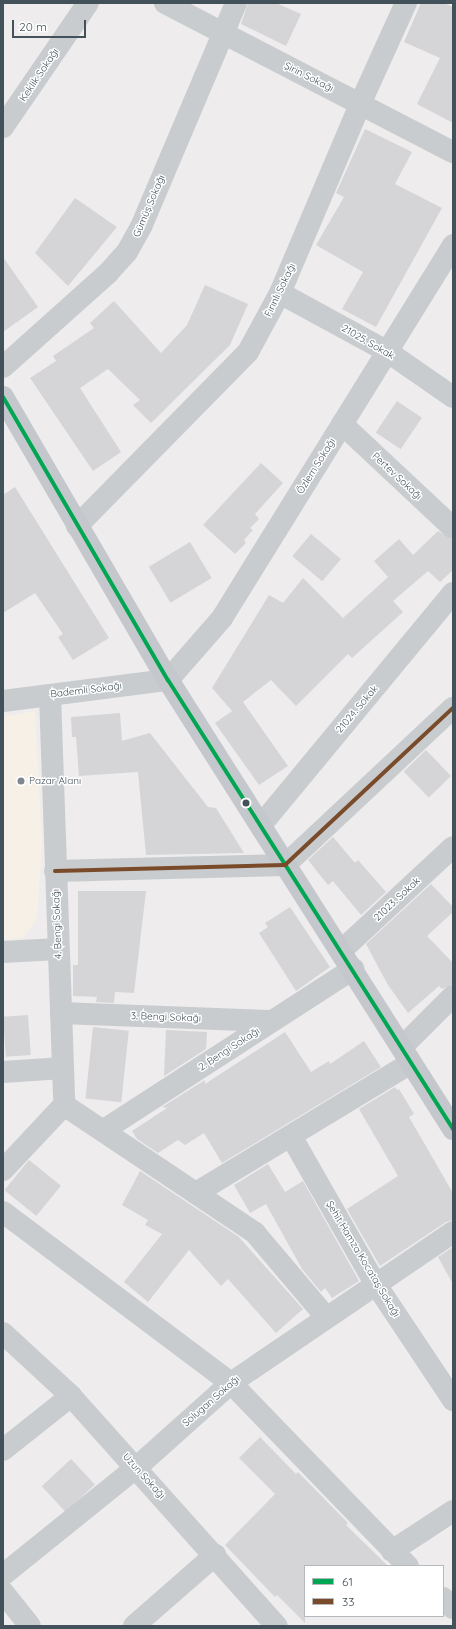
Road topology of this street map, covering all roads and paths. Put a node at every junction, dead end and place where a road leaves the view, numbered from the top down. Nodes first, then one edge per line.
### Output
1 (88, 3) edge
2 (165, 3) edge
3 (236, 3) edge
4 (406, 3) edge
5 (222, 33) junction
6 (361, 102) junction
7 (3, 127) edge
8 (453, 152) edge
9 (453, 245) edge
10 (445, 277) edge
11 (280, 293) junction
12 (388, 352) junction
13 (3, 367) edge
14 (3, 397) edge
15 (453, 397) edge
16 (342, 424) junction
17 (77, 526) junction
18 (453, 528) edge
19 (453, 593) edge
20 (168, 680) junction
21 (50, 695) junction
22 (3, 701) edge
23 (453, 708) edge
24 (261, 825) junction
25 (453, 847) edge
26 (286, 865) junction
27 (55, 871) junction
28 (58, 949) junction
29 (342, 950) junction
30 (3, 952) edge
31 (353, 968) junction
32 (453, 996) edge
33 (61, 1013) junction
34 (271, 1022) junction
35 (407, 1055) junction
36 (63, 1068) junction
37 (3, 1072) edge
38 (64, 1105) junction
39 (104, 1130) junction
40 (453, 1130) edge
41 (291, 1136) junction
42 (3, 1170) edge
43 (196, 1193) junction
44 (3, 1212) edge
45 (453, 1232) edge
46 (375, 1283) junction
47 (326, 1317) junction
48 (3, 1333) edge
49 (231, 1383) junction
50 (71, 1396) junction
51 (453, 1400) edge
52 (3, 1450) edge
53 (137, 1467) junction
54 (453, 1511) edge
55 (392, 1551) junction
56 (215, 1555) junction
57 (407, 1565) edge
58 (3, 1575) edge
59 (3, 1592) edge
60 (444, 1599) edge
61 (453, 1608) edge
62 (30, 1626) edge
63 (134, 1626) edge
64 (277, 1626) edge

1 - 7 street, Keklik Sokağı
2 - 5 street, Şirin Sokağı
3 - 5 street, Gümüş Sokağı
4 - 6 street, Fırınlı Sokağı
5 - 6 street, Şirin Sokağı
5 - 13 street, Gümüş Sokağı
6 - 8 street, Şirin Sokağı
6 - 11 street, Fırınlı Sokağı
9 - 10 street, Özlem Sokağı
10 - 12 street, Özlem Sokağı
11 - 12 street, 21025. Sokak
11 - 17 street, Fırınlı Sokağı
12 - 15 street, 21025. Sokak
12 - 16 street, Özlem Sokağı
14 - 17 main road
16 - 18 street, Pertev Sokağı
16 - 20 street, Özlem Sokağı
17 - 20 main road
19 - 24 street, 21024. Sokak
20 - 21 street, Bademli Sokağı
20 - 24 main road
21 - 22 street, Bademli Sokağı
21 - 27 street, 4. Bengi Sokağı
23 - 26 street
24 - 26 main road
25 - 29 street, 21023. Sokak
26 - 27 street
26 - 29 main road
27 - 28 street, 4. Bengi Sokağı
28 - 30 street
28 - 33 street, 4. Bengi Sokağı
29 - 31 main road
31 - 34 street, 2. Bengi Sokağı
31 - 35 main road
32 - 35 street
33 - 34 street, 3. Bengi Sokağı
33 - 36 street, 4. Bengi Sokağı
34 - 39 street, 2. Bengi Sokağı
35 - 40 main road
35 - 41 street
36 - 37 street
36 - 38 street, 4. Bengi Sokağı
38 - 39 street
38 - 42 street
39 - 43 street
41 - 43 street
41 - 46 street, Şehit Hamza Kocataş Sokağı
43 - 47 street
44 - 49 street
45 - 46 street, Solugan Sokağı
46 - 47 street, Solugan Sokağı
46 - 51 street, Şehit Hamza Kocataş Sokağı
47 - 49 street, Solugan Sokağı
48 - 50 street, Uzun Sokağı
49 - 53 street, Solugan Sokağı
49 - 55 street
50 - 52 street
50 - 53 street, Uzun Sokağı
53 - 56 street, Uzun Sokağı
53 - 58 street, Solugan Sokağı
54 - 55 street
55 - 57 street
56 - 63 street
56 - 64 street, Uzun Sokağı
59 - 62 street
60 - 61 street

